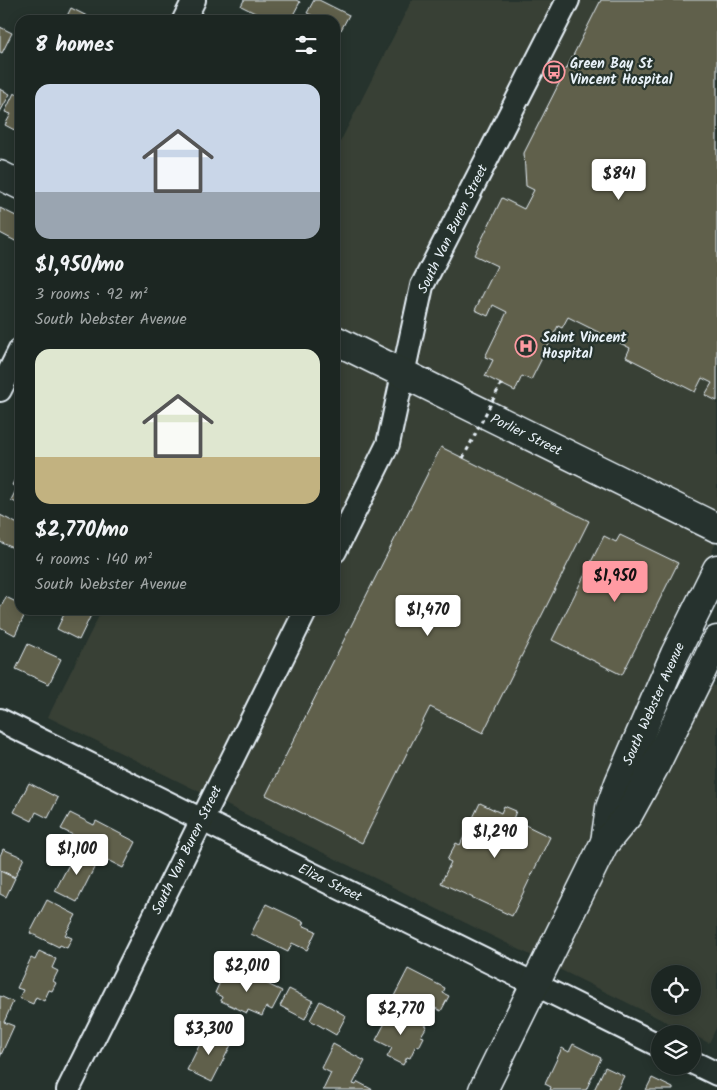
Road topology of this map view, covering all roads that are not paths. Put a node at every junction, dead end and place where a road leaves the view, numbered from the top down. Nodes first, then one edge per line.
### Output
1 (194, 0) edge
2 (568, 0) edge
3 (186, 15) edge
4 (0, 175) edge
5 (15, 182) edge
6 (340, 343) edge
7 (15, 360) edge
8 (402, 374) junction
9 (0, 390) edge
10 (717, 528) edge
11 (340, 541) edge
12 (717, 569) edge
13 (304, 615) edge
14 (717, 640) edge
15 (0, 720) edge
16 (202, 820) junction
17 (604, 844) junction
18 (536, 984) junction
19 (651, 1042) edge
20 (701, 1066) edge
21 (717, 1074) edge
22 (68, 1090) edge
23 (483, 1090) edge

1 - 3 street
2 - 8 street, South Van Buren Street
4 - 5 main road
6 - 8 main road, Porlier Street
7 - 9 street
8 - 10 main road, Porlier Street
8 - 11 street, South Van Buren Street
12 - 17 main road, South Webster Avenue
13 - 16 street, South Van Buren Street
14 - 17 main road, South Webster Avenue
15 - 16 street, Eliza Street
16 - 18 street, Eliza Street
16 - 22 street, South Van Buren Street
17 - 18 main road, South Webster Avenue
18 - 19 street, Eliza Street
18 - 23 main road, South Webster Avenue
20 - 21 street

